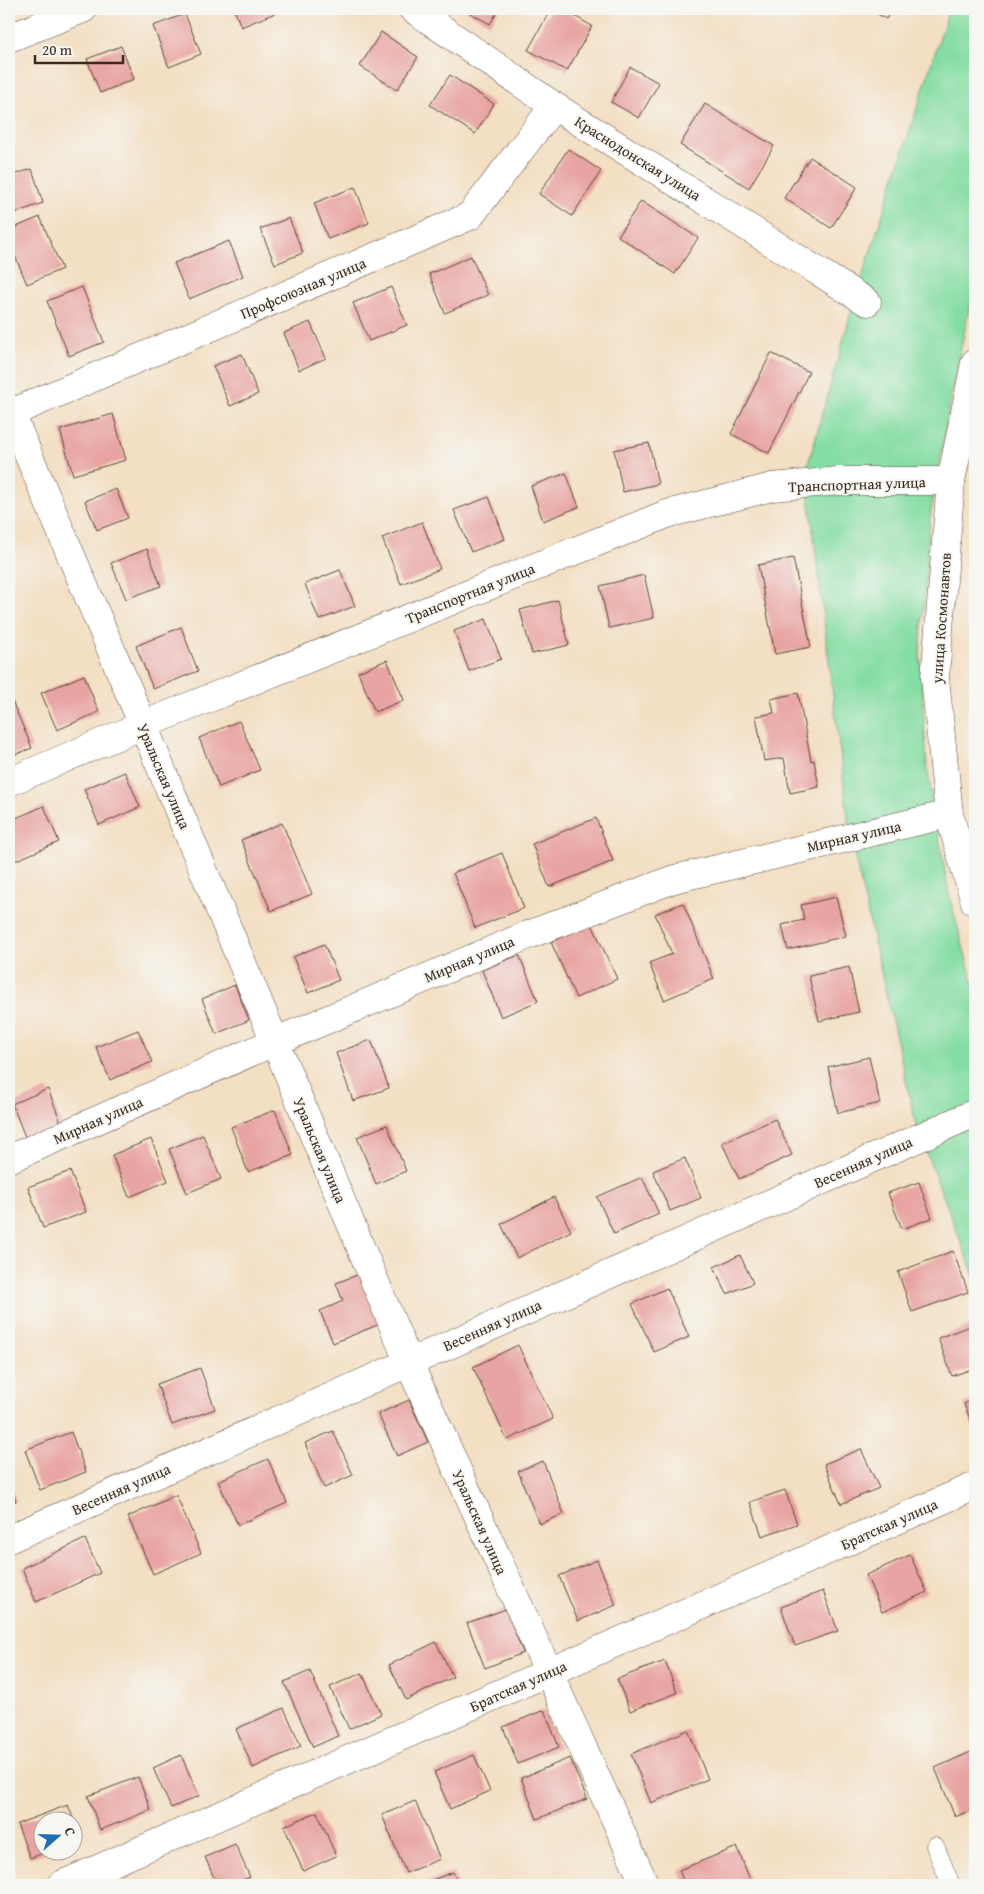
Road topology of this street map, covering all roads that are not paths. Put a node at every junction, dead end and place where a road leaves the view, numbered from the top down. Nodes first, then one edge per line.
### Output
1 (83, 9) edge
2 (413, 9) edge
3 (9, 38) edge
4 (554, 106) junction
5 (867, 302) dead end
6 (975, 363) edge
7 (9, 412) edge
8 (950, 481) junction
9 (143, 725) junction
10 (9, 782) edge
11 (949, 814) junction
12 (975, 902) edge
13 (274, 1042) junction
14 (975, 1113) edge
15 (9, 1159) edge
16 (408, 1361) junction
17 (975, 1486) edge
18 (9, 1538) edge
19 (548, 1673) junction
20 (935, 1846) dead end
21 (61, 1885) edge
22 (645, 1885) edge
23 (951, 1885) edge

1 - 3 street
2 - 4 street, Краснодонская улица
4 - 5 street, Краснодонская улица
4 - 7 street, Профсоюзная улица
6 - 8 street, улица Космонавтов
7 - 9 street, Уральская улица
8 - 9 street, Транспортная улица
8 - 11 street, улица Космонавтов
9 - 10 street, Транспортная улица
9 - 13 street, Уральская улица
11 - 12 street, улица Космонавтов
11 - 13 street, Мирная улица
13 - 15 street, Мирная улица
13 - 16 street, Уральская улица
14 - 16 street, Весенняя улица
16 - 18 street, Весенняя улица
16 - 19 street, Уральская улица
17 - 19 street, Братская улица
19 - 21 street, Братская улица
19 - 22 street, Уральская улица
20 - 23 lane

